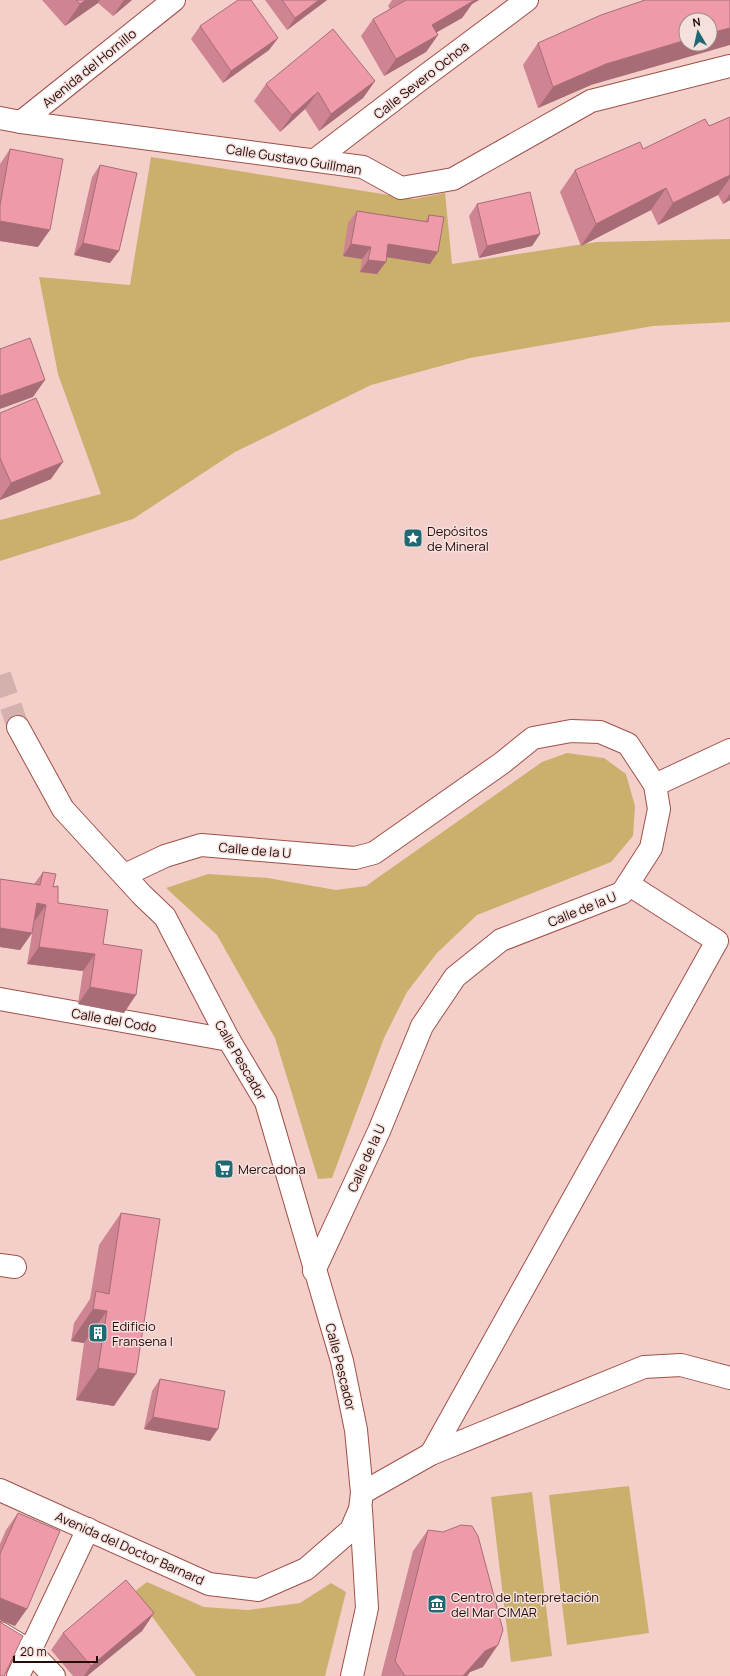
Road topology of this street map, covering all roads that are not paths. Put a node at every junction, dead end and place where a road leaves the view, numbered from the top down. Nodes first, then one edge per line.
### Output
1 (174, 0) edge
2 (528, 0) edge
3 (730, 66) edge
4 (0, 118) edge
5 (21, 122) junction
6 (315, 160) junction
7 (18, 728) tunnel mouth
8 (730, 750) edge
9 (655, 784) junction
10 (125, 875) junction
11 (628, 884) junction
12 (0, 999) edge
13 (229, 1040) junction
14 (314, 1272) junction
15 (730, 1378) edge
16 (431, 1454) junction
17 (0, 1490) edge
18 (361, 1501) junction
19 (88, 1529) junction
20 (0, 1633) edge
21 (30, 1651) junction
22 (18, 1676) edge
23 (54, 1676) edge
24 (352, 1676) edge

1 - 5 street, Avenida del Hornillo
2 - 6 street, Calle Severo Ochoa
3 - 6 street, Calle Gustavo Guillman
4 - 5 street
5 - 6 street, Calle Gustavo Guillman
7 - 10 street, Calle Pescador
8 - 9 street
9 - 10 street, Calle de la U
9 - 11 street, Calle de la U
10 - 13 street, Calle Pescador
11 - 14 street, Calle de la U
11 - 16 street
12 - 13 street, Calle del Codo
13 - 14 street, Calle Pescador
14 - 18 street, Calle Pescador
15 - 16 street
16 - 18 street
17 - 19 street, Avenida del Doctor Barnard
18 - 19 street, Avenida del Doctor Barnard
18 - 24 street, Calle Pescador
19 - 21 street
20 - 21 street
21 - 22 street
21 - 23 street

